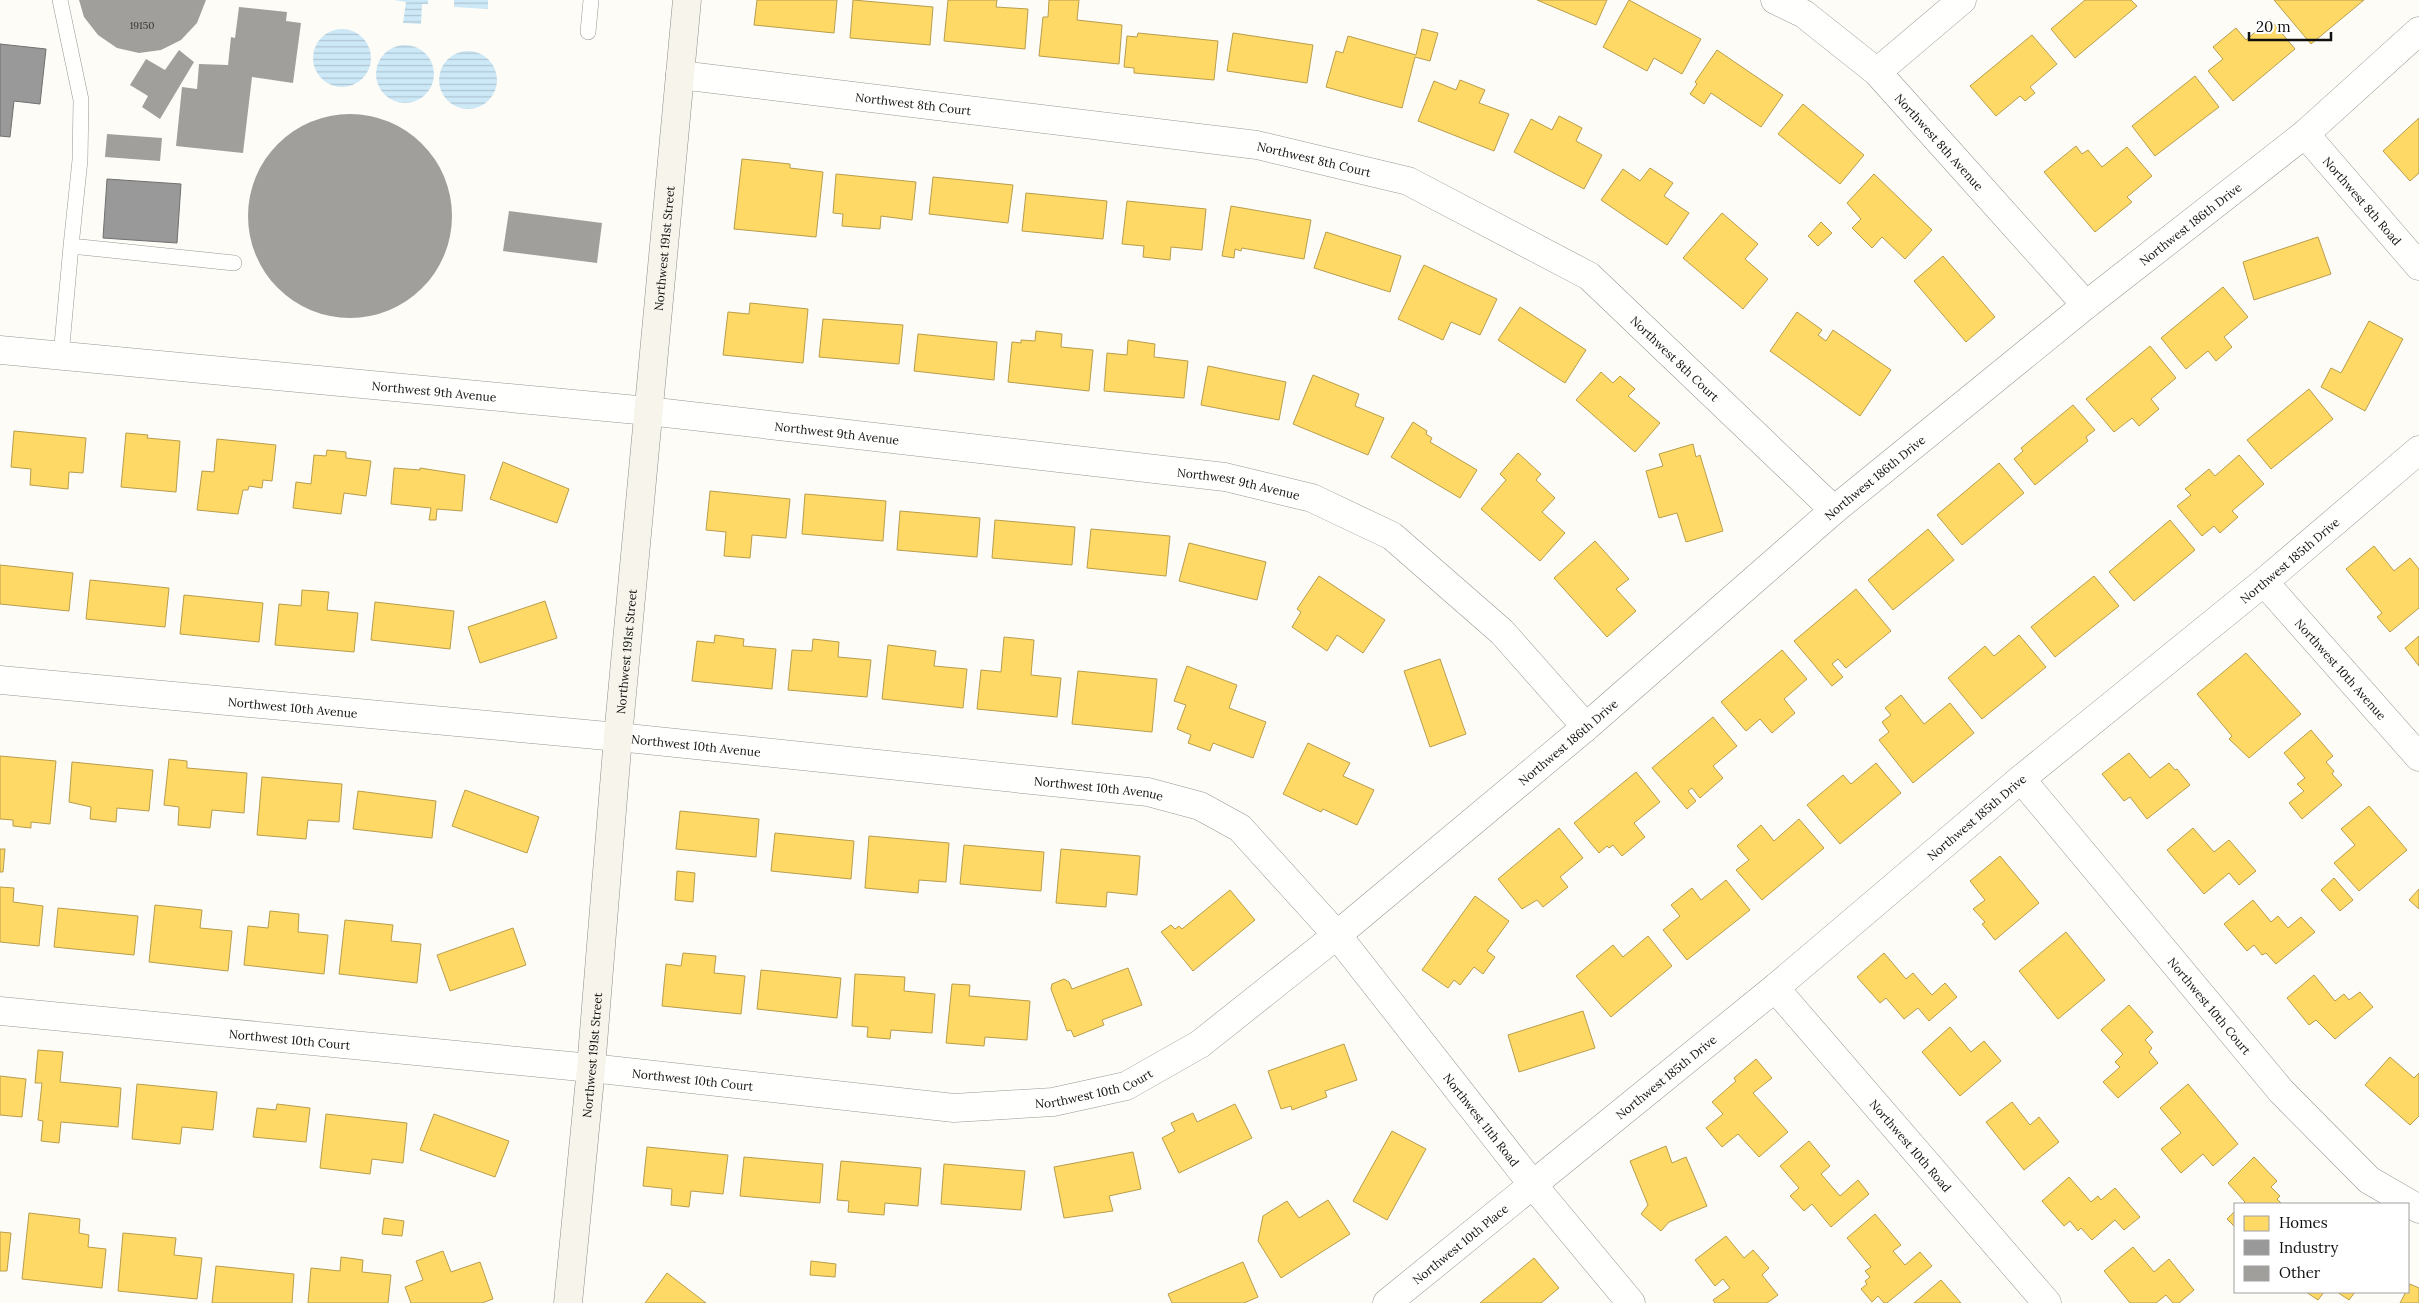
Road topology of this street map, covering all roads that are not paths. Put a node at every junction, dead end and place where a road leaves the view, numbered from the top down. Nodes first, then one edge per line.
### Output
1 (60, 0) edge
2 (591, 0) edge
3 (687, 0) edge
4 (1776, 0) edge
5 (1962, 0) edge
6 (2419, 31) edge
7 (588, 32) dead end
8 (1877, 72) junction
9 (680, 75) junction
10 (2305, 134) junction
11 (71, 246) junction
12 (234, 263) dead end
13 (2419, 266) edge
14 (2086, 305) junction
15 (0, 350) edge
16 (61, 356) junction
17 (648, 411) junction
18 (2419, 450) edge
19 (1834, 510) junction
20 (2264, 582) junction
21 (0, 680) edge
22 (1586, 727) junction
23 (618, 737) junction
24 (2419, 757) edge
25 (2021, 779) junction
26 (1337, 935) junction
27 (1775, 988) junction
28 (0, 1011) edge
29 (591, 1068) junction
30 (1533, 1185) junction
31 (2409, 1203) edge
32 (568, 1303) edge
33 (1388, 1303) edge
34 (1631, 1303) edge
35 (2046, 1303) edge

1 - 11 lane
2 - 7 lane
3 - 9 street, Northwest 191st Street
4 - 8 street, Northwest 8th Avenue
5 - 8 street
6 - 10 street, Northwest 186th Drive
8 - 14 street, Northwest 8th Avenue
9 - 17 street, Northwest 191st Street
9 - 19 street, Northwest 8th Court
10 - 13 street, Northwest 8th Road
10 - 14 street, Northwest 186th Drive
11 - 12 lane
11 - 16 lane
14 - 19 street, Northwest 186th Drive
15 - 16 street, Northwest 9th Avenue
16 - 17 street, Northwest 9th Avenue
17 - 22 street, Northwest 9th Avenue
17 - 23 street, Northwest 191st Street
18 - 20 street, Northwest 185th Drive
19 - 22 street, Northwest 186th Drive
20 - 24 street, Northwest 10th Avenue
20 - 25 street, Northwest 185th Drive
21 - 23 street, Northwest 10th Avenue
22 - 26 street, Northwest 186th Drive
23 - 26 street, Northwest 10th Avenue
23 - 29 street, Northwest 191st Street
25 - 27 street, Northwest 185th Drive
25 - 31 street, Northwest 10th Court
26 - 29 street, Northwest 10th Court
26 - 30 street, Northwest 11th Road
27 - 30 street, Northwest 185th Drive
27 - 35 street, Northwest 10th Road
28 - 29 street, Northwest 10th Court
29 - 32 street, Northwest 191st Street
30 - 33 street, Northwest 10th Place
30 - 34 street, Northwest 11th Road

